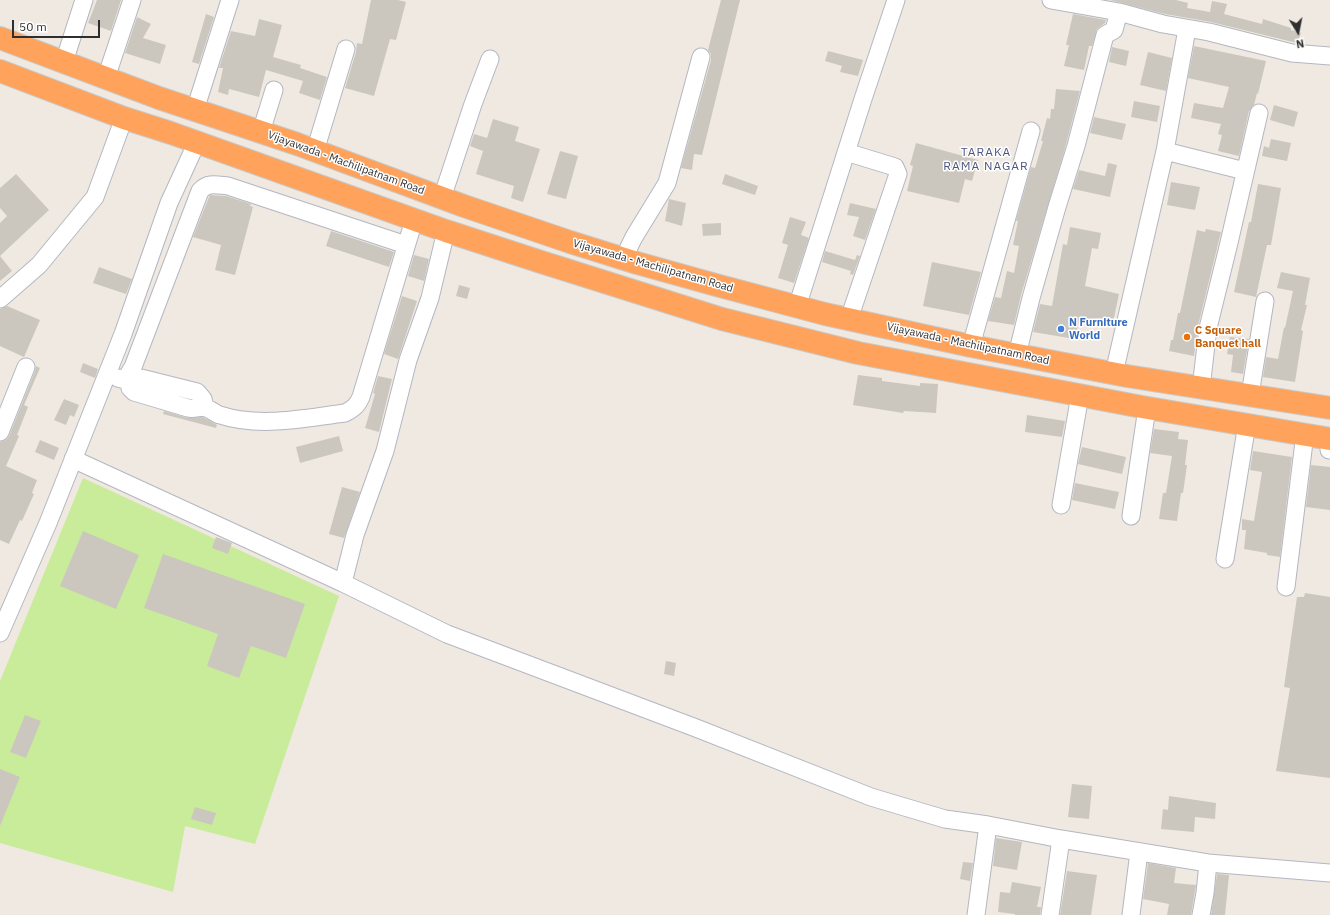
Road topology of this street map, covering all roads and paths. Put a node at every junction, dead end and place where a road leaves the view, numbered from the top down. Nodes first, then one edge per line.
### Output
1 (84, 0) edge
2 (132, 0) edge
3 (230, 0) edge
4 (896, 0) edge
5 (1051, 0) edge
6 (1119, 12) junction
7 (1187, 29) junction
8 (0, 38) edge
9 (346, 49) dead end
10 (1330, 56) edge
11 (701, 57) dead end
12 (490, 59) dead end
13 (64, 62) junction
14 (0, 72) edge
15 (106, 78) junction
16 (274, 90) dead end
17 (195, 110) junction
18 (1259, 113) dead end
19 (124, 118) junction
20 (1031, 131) dead end
21 (262, 132) junction
22 (197, 142) junction
23 (1165, 150) junction
24 (315, 151) junction
25 (846, 152) junction
26 (1245, 171) junction
27 (442, 198) junction
28 (414, 220) junction
29 (446, 231) junction
30 (406, 245) junction
31 (626, 260) junction
32 (0, 299) edge
33 (1265, 301) dead end
34 (797, 306) junction
35 (849, 319) junction
36 (971, 346) junction
37 (1017, 355) junction
38 (26, 367) dead end
39 (1114, 373) junction
40 (106, 374) junction
41 (127, 381) junction
42 (1201, 388) junction
43 (1080, 395) junction
44 (1250, 395) junction
45 (1147, 408) junction
46 (1330, 408) edge
47 (1247, 424) junction
48 (0, 432) edge
49 (1305, 434) junction
50 (1330, 446) edge
51 (73, 459) junction
52 (1061, 505) dead end
53 (1131, 516) dead end
54 (1224, 559) dead end
55 (343, 583) junction
56 (1286, 587) dead end
57 (0, 633) edge
58 (988, 825) junction
59 (1061, 839) junction
60 (1139, 852) junction
61 (1208, 863) junction
62 (1330, 873) edge
63 (976, 915) edge
64 (1050, 915) edge
65 (1131, 915) edge
66 (1201, 915) edge

1 - 13 street
2 - 15 street
3 - 17 street
4 - 25 street
5 - 6 street
6 - 7 street
6 - 37 street
7 - 10 street
7 - 23 street
8 - 13 highway, Vijayawada - Machilipatnam Road
9 - 24 street
11 - 31 street
12 - 27 street
13 - 15 highway, Vijayawada - Machilipatnam Road
14 - 19 highway
15 - 17 highway, Vijayawada - Machilipatnam Road
16 - 21 street
17 - 21 highway, Vijayawada - Machilipatnam Road
18 - 26 street
19 - 22 highway
19 - 32 street
20 - 36 street
21 - 24 highway, Vijayawada - Machilipatnam Road
22 - 28 highway
22 - 40 street
23 - 26 street
23 - 39 street
24 - 27 highway, Vijayawada - Machilipatnam Road
25 - 34 street
25 - 35 street
26 - 42 street
27 - 31 highway, Vijayawada - Machilipatnam Road
28 - 29 highway
28 - 30 street
29 - 43 highway
29 - 55 street
30 - 41 street
30 - 41 street
31 - 34 highway, Vijayawada - Machilipatnam Road
33 - 44 street
34 - 35 highway, Vijayawada - Machilipatnam Road
35 - 36 highway, Vijayawada - Machilipatnam Road
36 - 37 highway, Vijayawada - Machilipatnam Road
37 - 39 highway, Vijayawada - Machilipatnam Road
38 - 48 street
39 - 42 highway, Vijayawada - Machilipatnam Road
40 - 41 street
40 - 51 street
42 - 44 highway, Vijayawada - Machilipatnam Road
43 - 45 highway
43 - 52 street
44 - 46 highway, Vijayawada - Machilipatnam Road
45 - 47 highway
45 - 53 street
47 - 49 highway
47 - 54 street
49 - 50 highway
49 - 56 street
51 - 55 street
51 - 57 street
55 - 58 street
58 - 59 street
58 - 63 street
59 - 60 street
59 - 64 street
60 - 61 street
60 - 65 street
61 - 62 street
61 - 66 street

